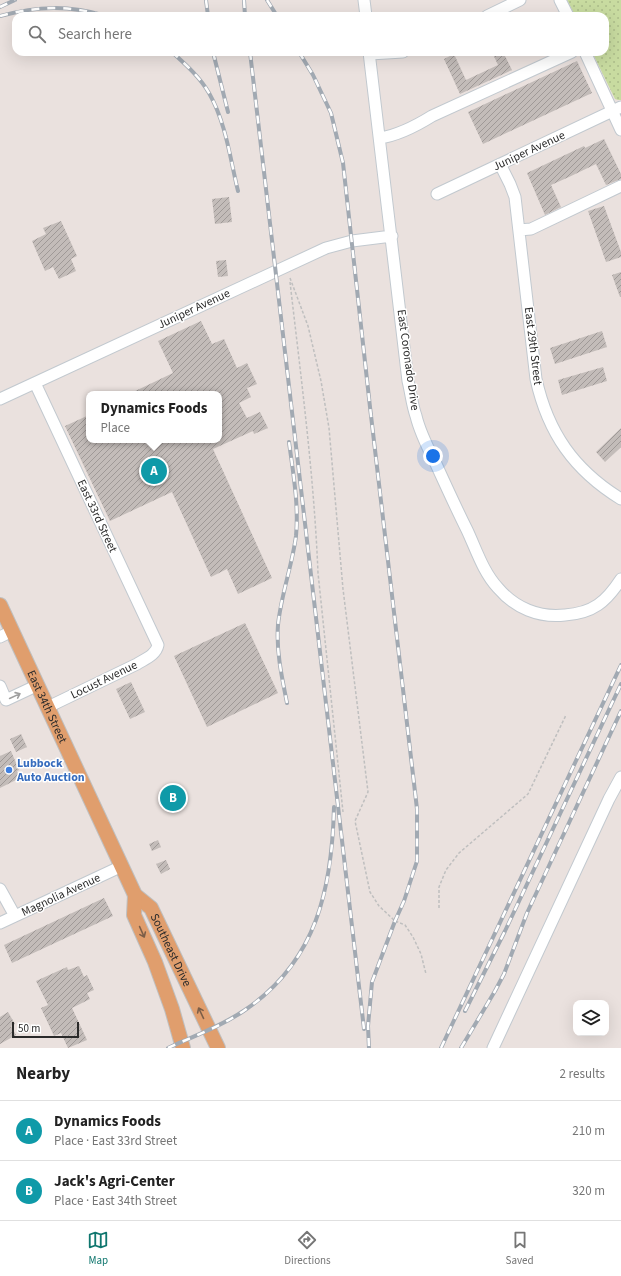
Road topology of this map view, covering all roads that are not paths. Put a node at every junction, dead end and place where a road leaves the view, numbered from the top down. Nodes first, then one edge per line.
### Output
1 (364, 0) edge
2 (520, 0) edge
3 (560, 0) edge
4 (366, 12) edge
5 (495, 12) edge
6 (566, 12) edge
7 (370, 56) edge
8 (563, 56) edge
9 (586, 56) edge
10 (617, 109) edge
11 (621, 130) edge
12 (380, 138) junction
13 (500, 164) junction
14 (621, 186) edge
15 (436, 194) dead end
16 (519, 230) junction
17 (392, 236) junction
18 (35, 383) junction
19 (0, 399) edge
20 (621, 499) edge
21 (621, 580) edge
22 (0, 605) edge
23 (6, 634) edge
24 (157, 650) joint
25 (38, 685) junction
26 (0, 686) edge
27 (48, 707) junction
28 (621, 777) edge
29 (122, 866) junction
30 (0, 889) edge
31 (135, 895) junction
32 (15, 916) junction
33 (0, 923) edge
34 (183, 1048) edge
35 (218, 1048) edge
36 (493, 1048) edge

1 - 4 street
2 - 5 street
3 - 6 street
7 - 12 street, East Coronado Drive
8 - 12 street
9 - 10 street
10 - 11 street
10 - 13 street, Juniper Avenue
12 - 17 street, East Coronado Drive
13 - 15 street, Juniper Avenue
13 - 16 street, East 29th Street
14 - 16 street
16 - 20 street, East 29th Street
17 - 18 street, Juniper Avenue
17 - 21 street, East Coronado Drive
18 - 19 street, Juniper Avenue
18 - 24 street, East 33rd Street
22 - 23 main road, East 34th Street
23 - 25 main road, East 34th Street
24 - 27 street, Locust Avenue
26 -> 25 street
25 - 27 main road, East 34th Street
27 - 29 main road, East 34th Street
28 - 36 street
29 - 31 main road, East 34th Street
29 - 32 street, Magnolia Avenue
30 - 32 street
31 -> 34 main road, Southeast Drive
35 -> 31 main road, Southeast Drive
32 - 33 street, Magnolia Avenue

